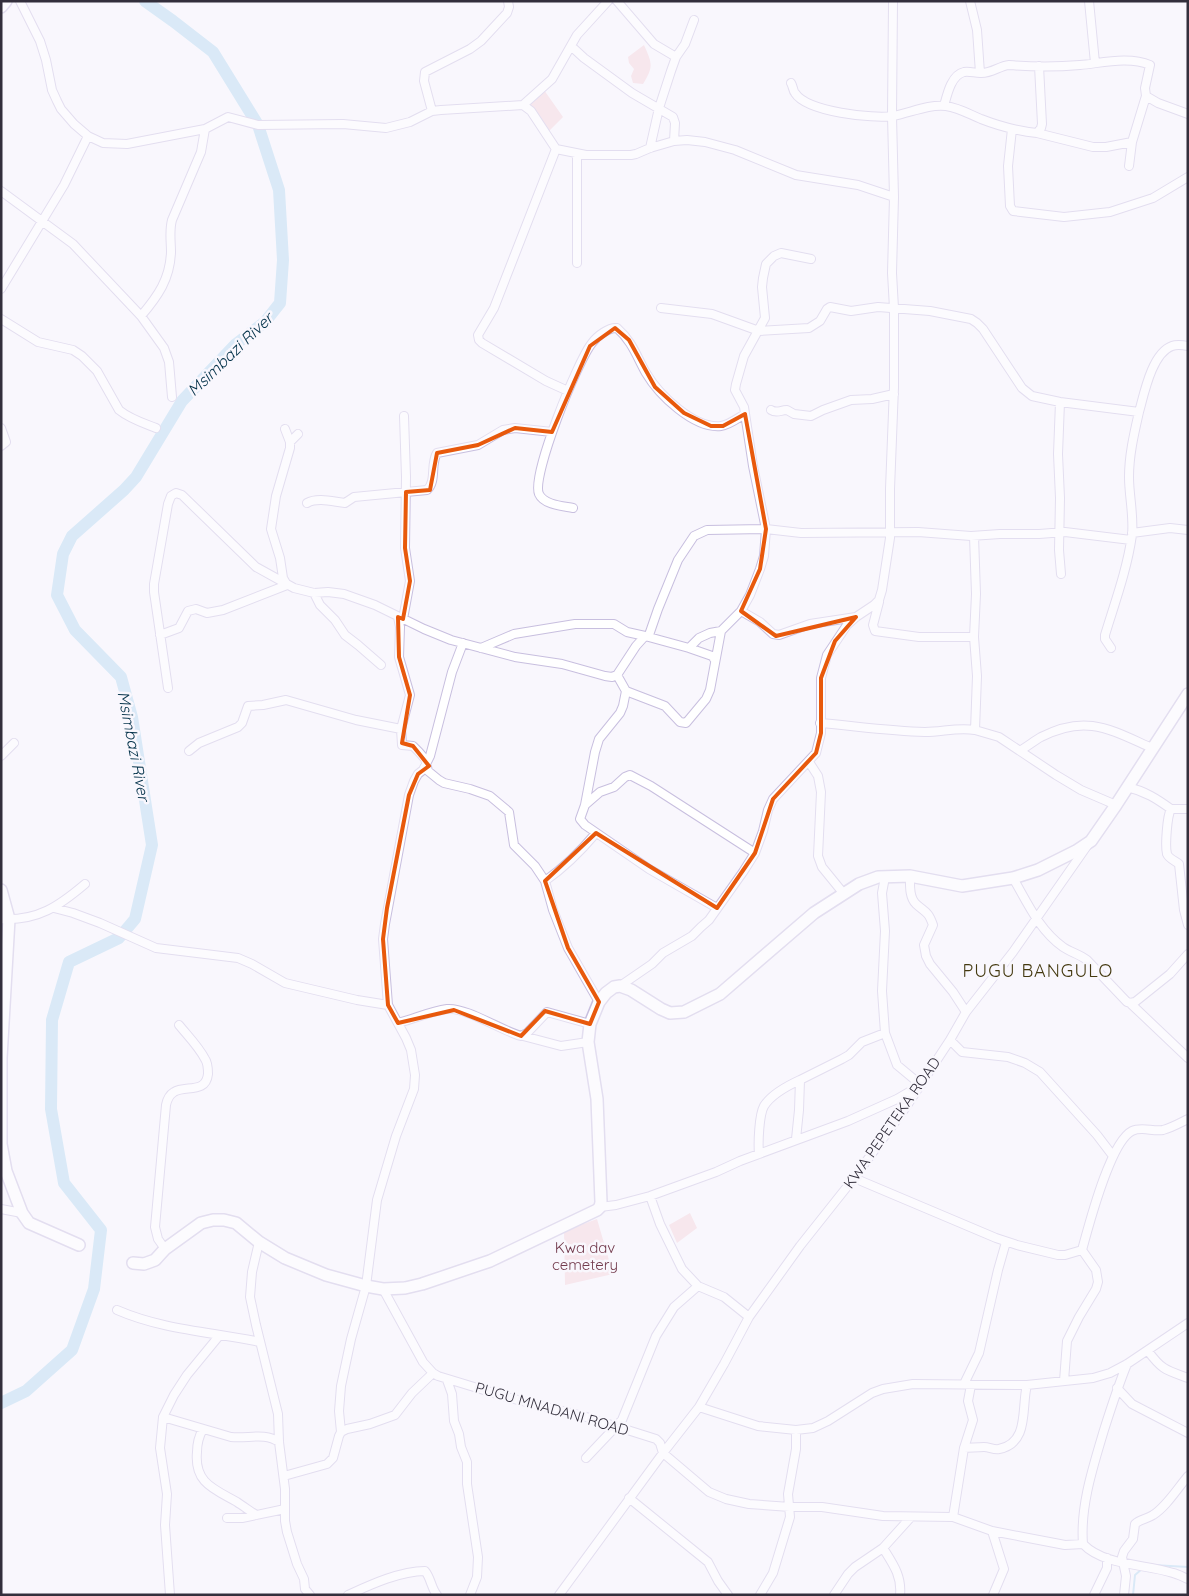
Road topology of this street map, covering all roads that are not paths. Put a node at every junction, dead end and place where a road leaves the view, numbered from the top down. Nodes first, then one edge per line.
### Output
1 (6, 1) edge
2 (20, 1) edge
3 (508, 1) edge
4 (608, 1) edge
5 (617, 1) edge
6 (893, 1) edge
7 (970, 1) edge
8 (1088, 1) edge
9 (1, 7) edge
10 (694, 20) dead end
11 (571, 46) junction
12 (676, 57) junction
13 (1095, 63) junction
14 (1039, 66) junction
15 (980, 73) junction
16 (791, 83) dead end
17 (1146, 96) junction
18 (523, 105) junction
19 (944, 106) junction
20 (659, 108) junction
21 (432, 111) junction
22 (1188, 114) edge
23 (892, 116) junction
24 (204, 129) junction
25 (1012, 129) junction
26 (1037, 133) junction
27 (88, 136) junction
28 (674, 141) junction
29 (1132, 142) junction
30 (556, 148) junction
31 (650, 148) junction
32 (577, 154) junction
33 (1130, 166) dead end
34 (1188, 177) edge
35 (1, 190) edge
36 (894, 197) junction
37 (42, 220) junction
38 (812, 259) dead end
39 (577, 263) dead end
40 (1, 289) edge
41 (661, 308) dead end
42 (894, 308) junction
43 (141, 316) junction
44 (1, 319) edge
45 (759, 331) junction
46 (1188, 346) edge
47 (568, 390) junction
48 (894, 394) junction
49 (172, 397) dead end
50 (1060, 402) junction
51 (771, 410) dead end
52 (1138, 412) junction
53 (745, 414) junction
54 (404, 416) dead end
55 (1, 428) edge
56 (156, 428) dead end
57 (285, 429) dead end
58 (552, 432) junction
59 (298, 434) dead end
60 (290, 442) junction
61 (1, 446) edge
62 (406, 492) junction
63 (307, 503) dead end
64 (573, 508) dead end
65 (766, 529) junction
66 (1188, 530) edge
67 (890, 532) junction
68 (1059, 532) junction
69 (974, 536) junction
70 (1131, 537) junction
71 (1061, 574) dead end
72 (287, 585) junction
73 (314, 593) junction
74 (879, 600) junction
75 (741, 611) junction
76 (856, 617) junction
77 (401, 618) junction
78 (721, 631) junction
79 (160, 634) junction
80 (647, 635) junction
81 (974, 636) junction
82 (463, 643) junction
83 (480, 648) junction
84 (689, 648) junction
85 (1111, 648) dead end
86 (715, 660) junction
87 (382, 665) dead end
88 (617, 675) junction
89 (168, 688) dead end
90 (626, 691) junction
91 (1188, 694) edge
92 (820, 723) junction
93 (401, 729) junction
94 (975, 730) junction
95 (14, 743) dead end
96 (1152, 748) junction
97 (1021, 750) junction
98 (190, 752) dead end
99 (1, 756) edge
100 (809, 762) junction
101 (426, 764) junction
102 (1127, 787) junction
103 (1116, 805) junction
104 (585, 806) junction
105 (1171, 809) junction
106 (1186, 811) edge
107 (596, 833) junction
108 (1091, 841) junction
109 (755, 853) junction
110 (910, 876) junction
111 (885, 877) junction
112 (1013, 878) junction
113 (545, 881) junction
114 (86, 884) dead end
115 (1, 890) edge
116 (844, 894) junction
117 (54, 908) junction
118 (717, 908) junction
119 (5, 919) edge
120 (1036, 920) junction
121 (1188, 925) edge
122 (1188, 954) edge
123 (620, 986) junction
124 (599, 1002) junction
125 (1130, 1003) junction
126 (388, 1005) junction
127 (3, 1010) edge
128 (966, 1012) junction
129 (398, 1023) junction
130 (590, 1024) junction
131 (179, 1025) dead end
132 (884, 1033) junction
133 (523, 1036) junction
134 (950, 1040) junction
135 (588, 1042) junction
136 (1188, 1058) edge
137 (1, 1072) edge
138 (800, 1080) junction
139 (921, 1085) junction
140 (1188, 1119) edge
141 (796, 1139) junction
142 (758, 1154) junction
143 (1113, 1156) junction
144 (854, 1178) junction
145 (650, 1196) junction
146 (600, 1207) junction
147 (1, 1209) edge
148 (22, 1213) junction
149 (259, 1242) junction
150 (1006, 1242) junction
151 (79, 1245) dead end
152 (165, 1249) junction
153 (1082, 1250) junction
154 (133, 1263) dead end
155 (366, 1286) junction
156 (698, 1286) junction
157 (383, 1289) junction
158 (117, 1310) dead end
159 (749, 1316) junction
160 (1188, 1323) edge
161 (219, 1336) junction
162 (260, 1342) junction
163 (1148, 1351) junction
164 (1127, 1364) junction
165 (434, 1373) junction
166 (1188, 1378) edge
167 (447, 1380) junction
168 (1064, 1381) junction
169 (968, 1385) junction
170 (1027, 1385) junction
171 (1117, 1388) junction
172 (699, 1408) junction
173 (163, 1417) junction
174 (616, 1427) junction
175 (203, 1429) junction
176 (796, 1430) junction
177 (341, 1432) junction
178 (1188, 1432) edge
179 (279, 1442) junction
180 (964, 1448) junction
181 (662, 1453) junction
182 (586, 1458) dead end
183 (284, 1476) junction
184 (1188, 1476) edge
185 (629, 1498) junction
186 (790, 1507) junction
187 (285, 1509) junction
188 (256, 1515) junction
189 (911, 1517) junction
190 (953, 1517) junction
191 (227, 1518) dead end
192 (992, 1531) junction
193 (1083, 1544) junction
194 (883, 1548) junction
195 (1107, 1558) junction
196 (1122, 1562) junction
197 (1188, 1579) edge
198 (305, 1593) edge
199 (170, 1595) edge
200 (348, 1595) edge
201 (437, 1595) edge
202 (470, 1595) edge
203 (559, 1595) edge
204 (728, 1595) edge
205 (760, 1595) edge
206 (834, 1595) edge
207 (900, 1595) edge
208 (993, 1595) edge
209 (1094, 1595) edge
210 (1124, 1595) edge

1 - 9 street
2 - 27 street
3 - 21 street
4 - 11 street
5 - 12 street
6 - 23 street
7 - 15 street
8 - 13 street
10 - 12 street
11 - 18 street
11 - 20 street
12 - 20 street
13 - 14 street
13 - 17 street
14 - 15 street
14 - 26 street
15 - 19 street
16 - 23 street
17 - 22 street
17 - 29 street
18 - 21 street
18 - 30 street
19 - 23 street
19 - 25 street
20 - 28 street
20 - 31 street
21 - 24 street
23 - 36 street
24 - 27 street
24 - 43 street
25 - 26 street
25 - 34 street
26 - 29 street
27 - 37 street
28 - 31 street
28 - 36 street
29 - 33 street
30 - 32 street
30 - 47 street
31 - 32 street
32 - 39 street
35 - 37 street
36 - 42 street
37 - 40 street
37 - 43 street
38 - 45 street
41 - 45 street
42 - 45 street
42 - 48 street
42 - 50 street
43 - 49 street
44 - 56 street
45 - 53 street
46 - 52 street
47 - 53 street
47 - 58 street
48 - 51 street
48 - 67 street
50 - 52 street
50 - 68 street
52 - 70 street
53 - 65 street
54 - 62 street
55 - 61 street
57 - 60 street
58 - 62 street
58 - 64 street
59 - 60 street
60 - 72 street
62 - 63 street
62 - 77 street
65 - 67 street
65 - 75 street
65 - 80 street
66 - 70 street
67 - 69 street
67 - 74 street
68 - 69 street
68 - 70 street
68 - 71 street
69 - 81 street
70 - 85 street
72 - 73 street
72 - 79 street
72 - 79 street
73 - 77 street
73 - 87 street
74 - 76 street
74 - 81 street
75 - 76 street
75 - 78 street
76 - 92 street
77 - 82 street
77 - 93 street
78 - 84 street
78 - 86 street
79 - 89 street
80 - 83 street
80 - 84 street
80 - 88 street
81 - 94 street
82 - 83 street
82 - 101 street
83 - 88 street
84 - 86 street
86 - 90 street
88 - 90 street
90 - 104 street
91 - 96 street
92 - 94 street
92 - 100 street
93 - 98 street
93 - 101 street
94 - 97 street
95 - 99 street
96 - 97 street
96 - 102 street
97 - 103 street
100 - 109 street
100 - 116 street
101 - 113 street
101 - 126 street
102 - 103 street
102 - 105 street
103 - 108 street
104 - 107 street
104 - 109 street
105 - 106 street
105 - 121 street
107 - 113 street
107 - 118 street
108 - 112 street
108 - 120 street, KWA PEPETEKA ROAD
109 - 118 street
110 - 111 street
110 - 112 street
110 - 128 street
111 - 116 street
111 - 132 street
112 - 120 street
113 - 124 street
114 - 117 street
115 - 119 street
116 - 123 street
117 - 119 street
117 - 126 street
118 - 123 street
119 - 127 street
120 - 125 street
120 - 128 street, KWA PEPETEKA ROAD
122 - 125 street
123 - 124 street
124 - 130 street
125 - 136 street
126 - 129 street
127 - 137 street
128 - 134 street, KWA PEPETEKA ROAD
129 - 133 street
129 - 155 street
130 - 133 street
130 - 135 street
131 - 152 street
132 - 138 street
132 - 139 street
133 - 135 street
134 - 139 street, KWA PEPETEKA ROAD
134 - 143 street
135 - 146 street
137 - 148 street
138 - 141 street
138 - 142 street
139 - 141 street
139 - 144 street, KWA PEPETEKA ROAD
140 - 143 street
141 - 142 street
142 - 145 street
143 - 153 street
144 - 150 street
144 - 159 street, KWA PEPETEKA ROAD
145 - 146 street
145 - 156 street
146 - 157 street
147 - 148 street
148 - 151 street
149 - 152 street
149 - 155 street
149 - 162 street
150 - 153 street
150 - 169 street
152 - 154 street
153 - 168 street
155 - 157 street
155 - 177 street
156 - 159 street
156 - 174 street
157 - 165 street, PUGU MNADANI ROAD
158 - 161 street
159 - 172 street, KWA PEPETEKA ROAD
160 - 163 street
161 - 162 street
161 - 173 street
162 - 179 street
163 - 164 street
163 - 166 street
164 - 168 street
164 - 171 street
165 - 167 street, PUGU MNADANI ROAD
165 - 177 street
167 - 174 street, PUGU MNADANI ROAD
167 - 202 street
168 - 170 street
169 - 170 street
169 - 176 street
169 - 180 street
170 - 180 street
171 - 178 street
171 - 193 street
172 - 176 street
172 - 181 street, KWA PEPETEKA ROAD
173 - 175 street
173 - 199 street
174 - 181 street, PUGU MNADANI ROAD
174 - 182 street
175 - 179 street
175 - 188 street
176 - 186 street
177 - 183 street
179 - 183 street
180 - 190 street
181 - 185 street, KWA PEPETEKA ROAD
181 - 186 street
183 - 187 street
184 - 196 street
185 - 203 street, KWA PEPETEKA ROAD
185 - 204 street
186 - 189 street
186 - 205 street
187 - 188 street
187 - 198 street
188 - 191 street
189 - 190 street
189 - 194 street
190 - 192 street
192 - 193 street
192 - 208 street
193 - 195 street
194 - 206 street
194 - 207 street
195 - 196 street
195 - 209 street
196 - 197 street
196 - 210 street
200 - 201 street

